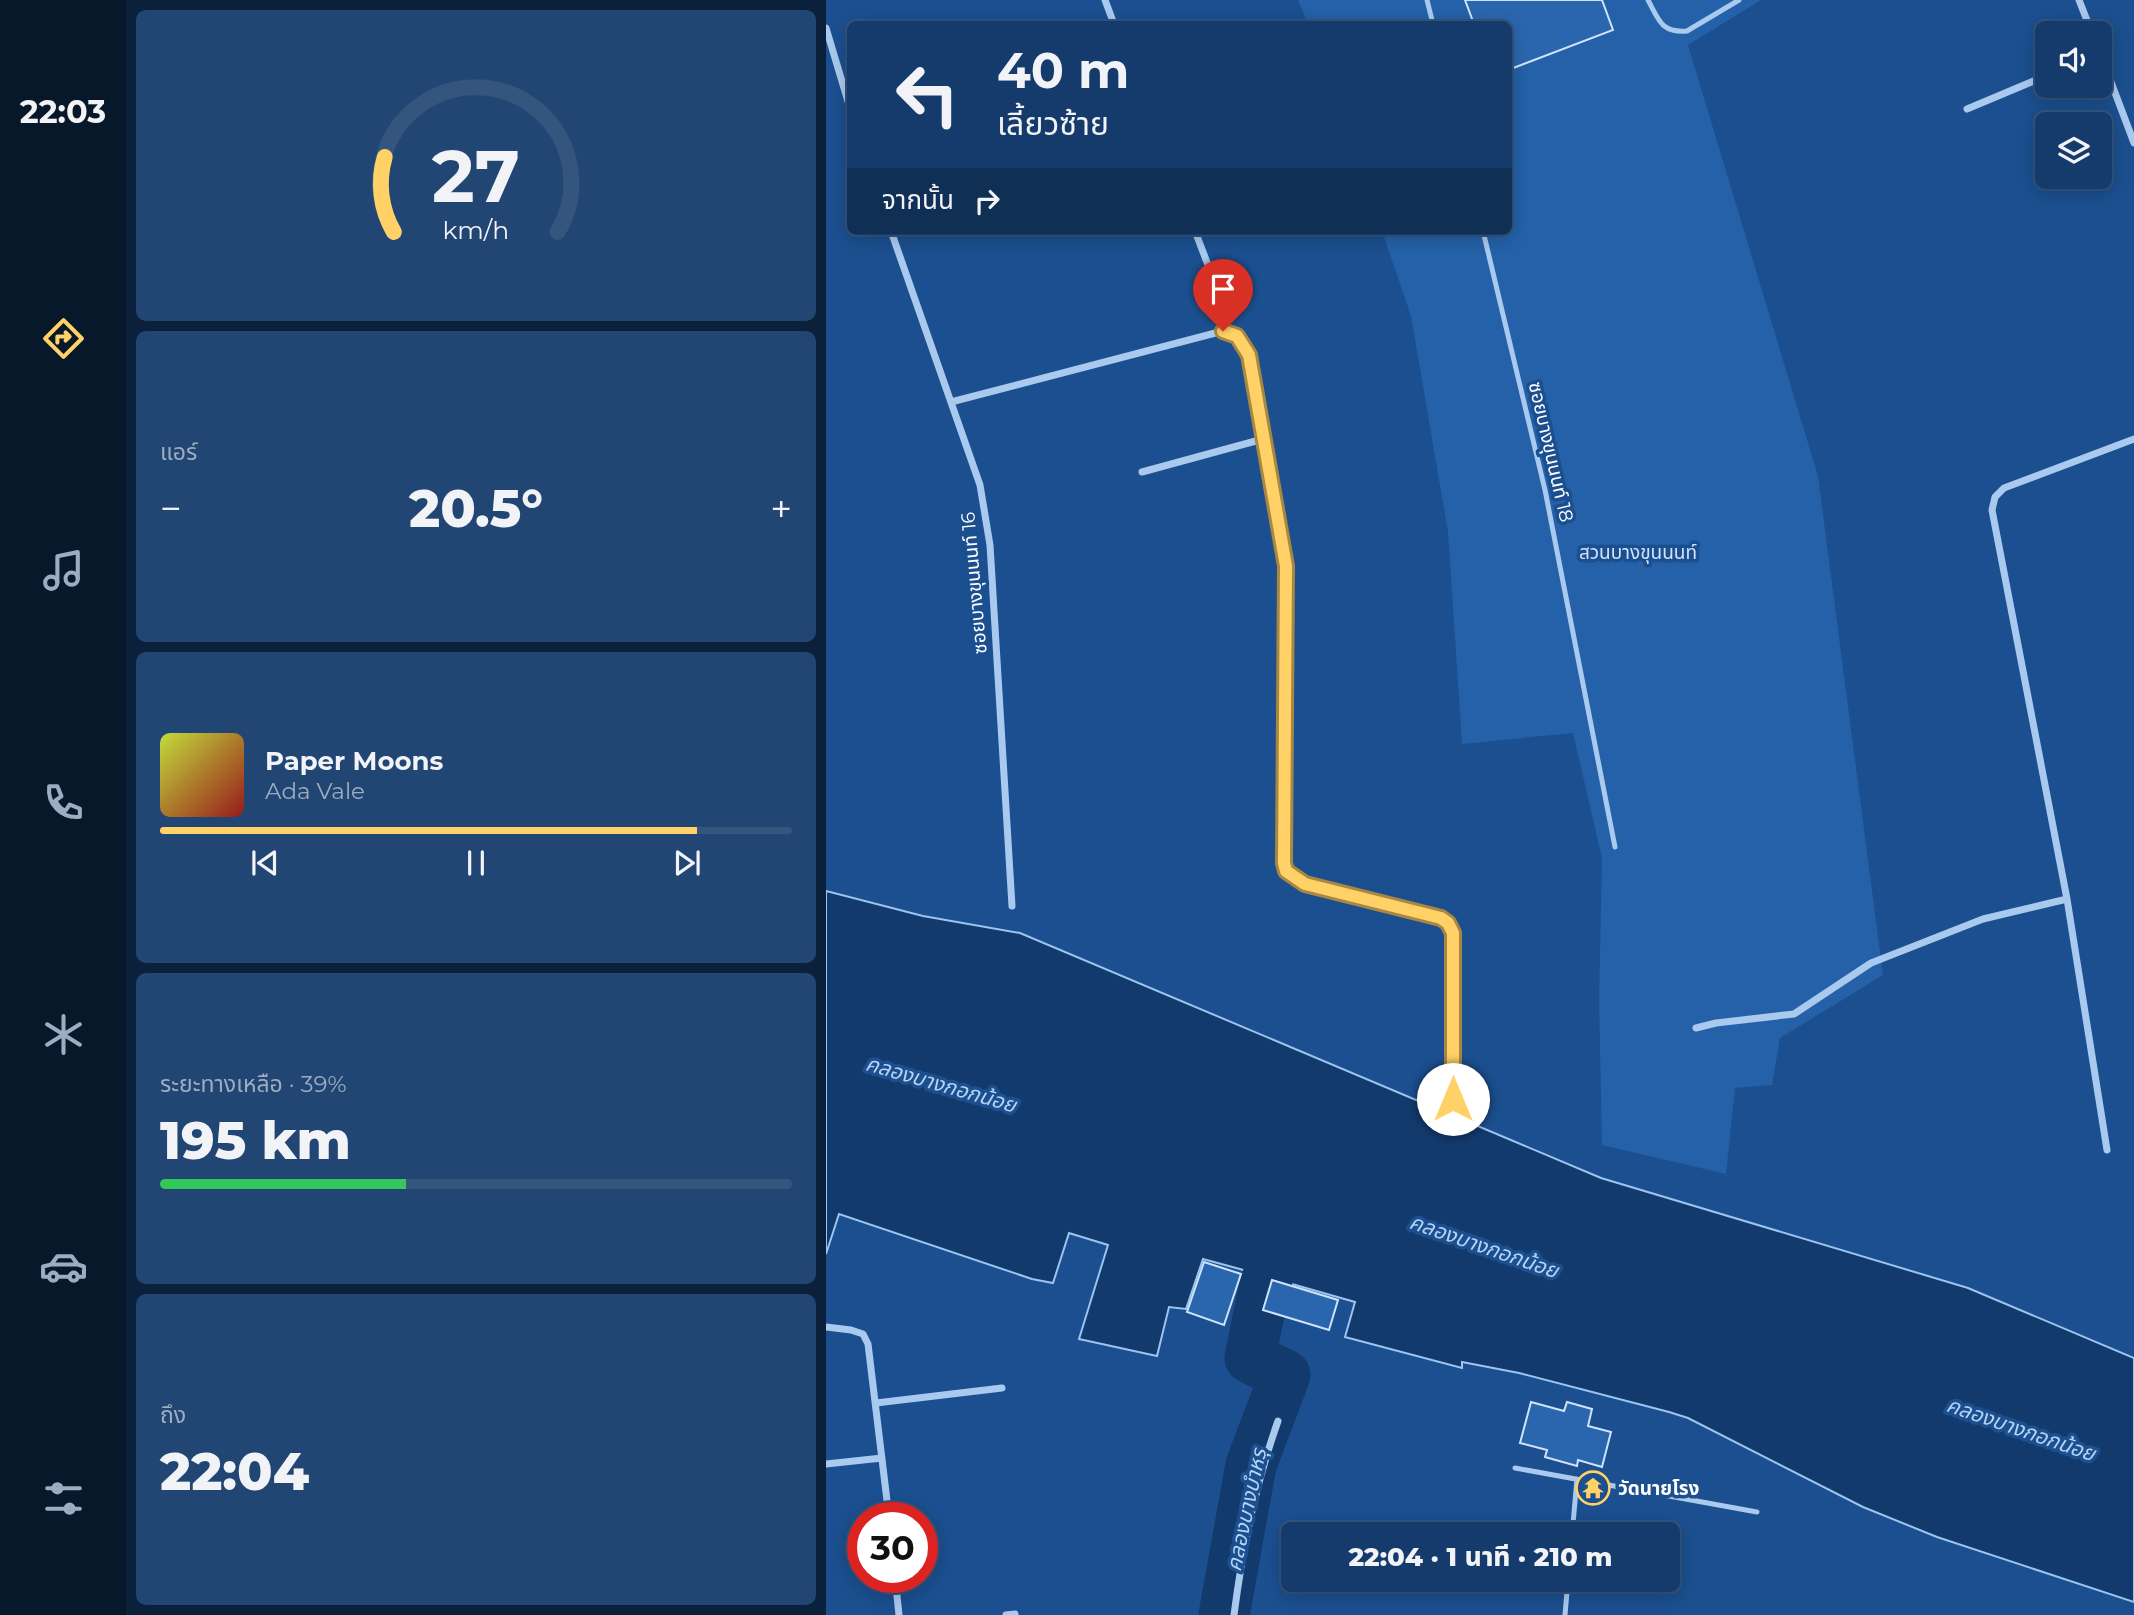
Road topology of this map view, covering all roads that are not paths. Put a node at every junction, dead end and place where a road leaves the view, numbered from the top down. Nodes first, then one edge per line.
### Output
1 (1105, 0) edge
2 (1427, 0) edge
3 (1648, 0) edge
4 (1739, 0) edge
5 (2079, 0) edge
6 (1113, 21) edge
7 (1432, 21) edge
8 (2087, 21) edge
9 (826, 28) edge
10 (2035, 80) edge
11 (2112, 85) edge
12 (847, 98) edge
13 (1967, 109) dead end
14 (2134, 143) edge
15 (892, 235) edge
16 (1197, 235) edge
17 (1484, 235) edge
18 (1218, 291) dead end
19 (951, 402) junction
20 (1263, 439) junction
21 (2134, 439) edge
22 (1142, 472) dead end
23 (1615, 847) dead end
24 (2067, 898) junction
25 (1012, 906) dead end
26 (1696, 1028) dead end
27 (1453, 1099) dead end
28 (2107, 1150) dead end
29 (826, 1327) edge
30 (1002, 1388) dead end
31 (876, 1403) junction
32 (1278, 1421) dead end
33 (883, 1458) junction
34 (826, 1464) edge
35 (1515, 1468) dead end
36 (1577, 1479) junction
37 (887, 1502) edge
38 (1757, 1512) dead end
39 (1573, 1522) edge
40 (1567, 1592) edge
41 (897, 1593) edge
42 (899, 1615) edge
43 (1234, 1615) edge
44 (1564, 1615) edge

1 - 6 street
2 - 7 lane
3 - 4 lane
5 - 8 street
9 - 12 street
10 - 13 street
11 - 14 street
15 - 19 street, ซอยบางขุนนนท์ 16
16 - 18 street
17 - 23 lane, ซอยบางขุนนนท์ 18
19 - 20 street
19 - 25 street, ซอยบางขุนนนท์ 16
20 - 22 street
20 - 27 street
21 - 24 street
24 - 26 street
24 - 28 street
29 - 31 street
30 - 31 street
31 - 33 street
32 - 43 street
33 - 34 street
33 - 37 street
35 - 36 lane
36 - 38 lane
36 - 39 lane
40 - 44 lane
41 - 42 street

